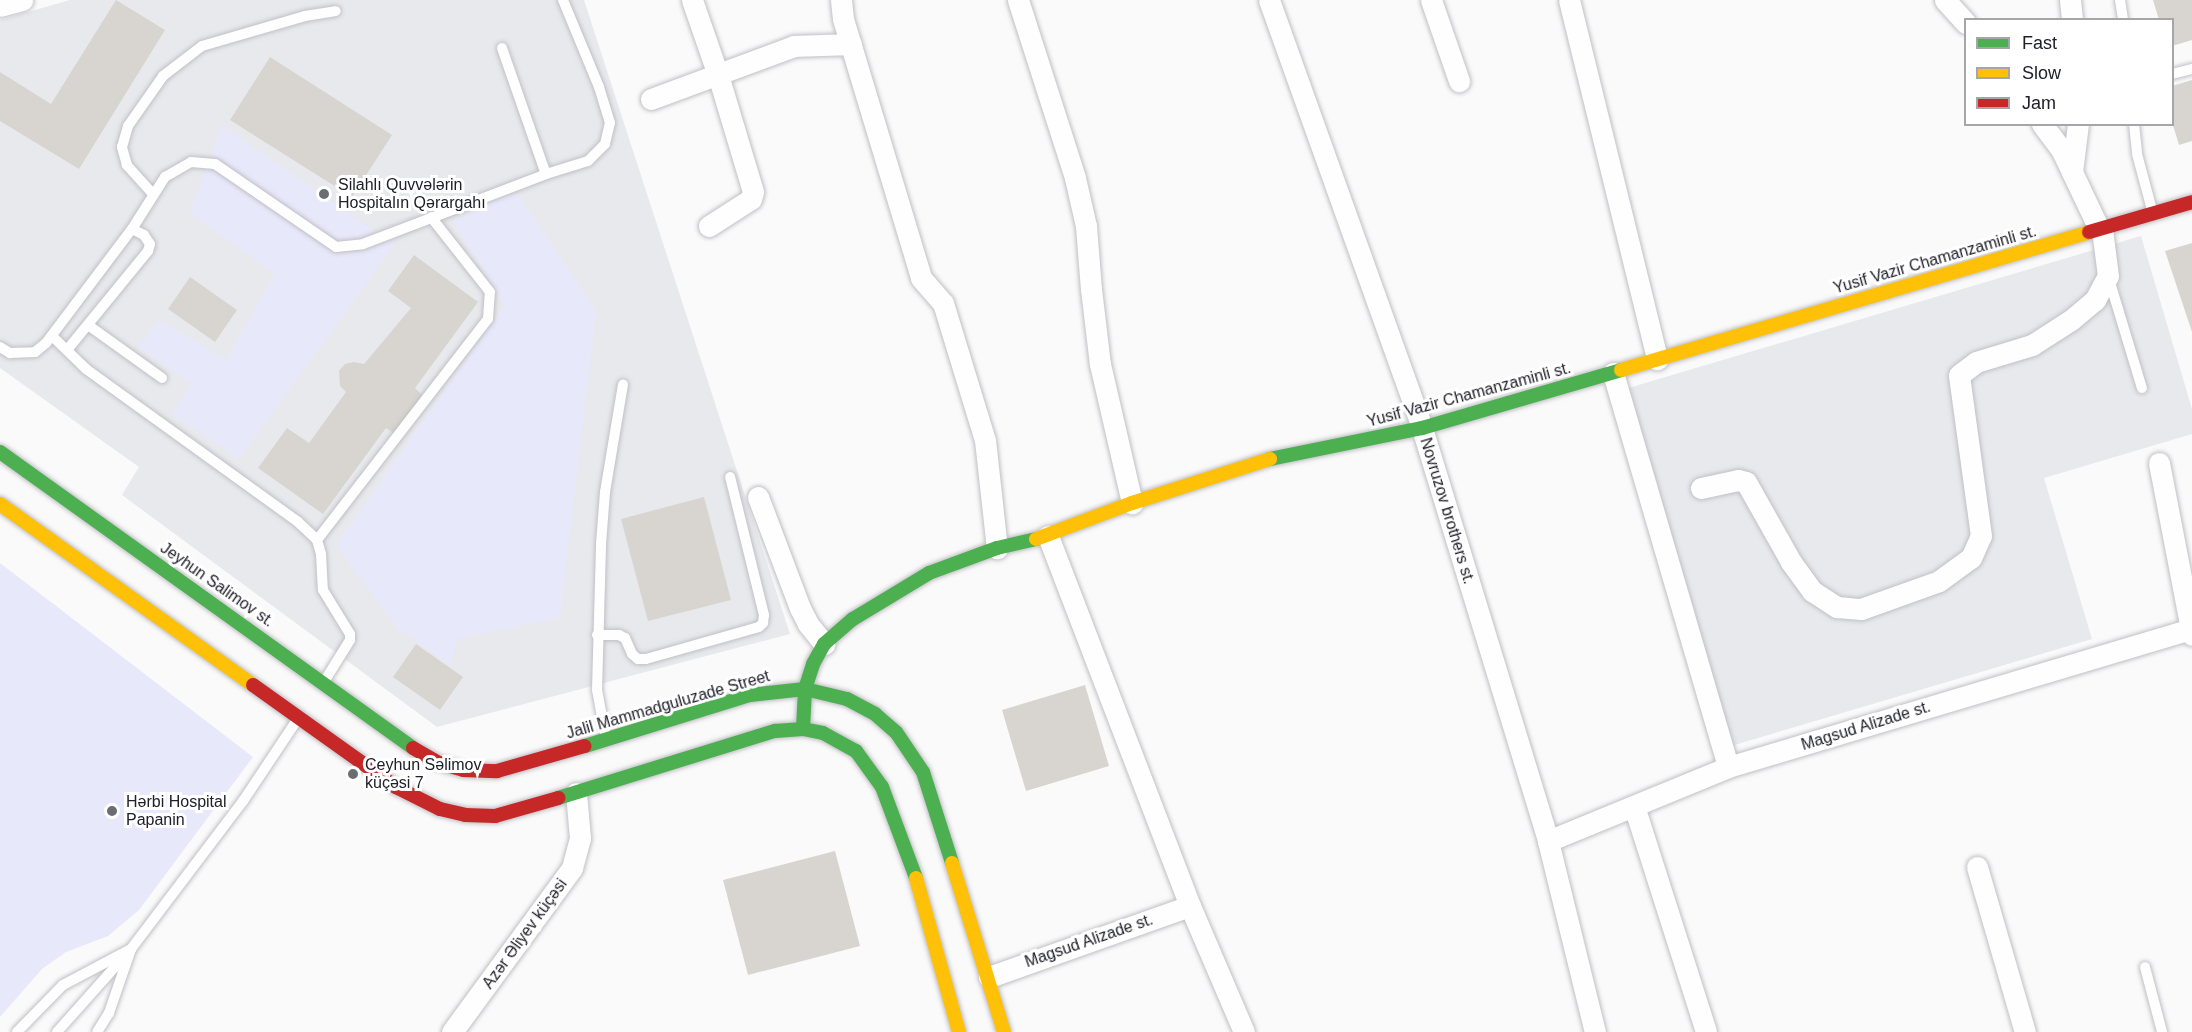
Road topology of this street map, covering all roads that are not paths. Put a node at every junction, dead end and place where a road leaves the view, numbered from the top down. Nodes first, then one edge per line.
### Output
1 (22, 0) edge
2 (563, 0) edge
3 (692, 0) edge
4 (840, 0) edge
5 (1018, 0) edge
6 (1269, 0) edge
7 (1431, 0) edge
8 (1569, 0) edge
9 (1945, 0) edge
10 (2070, 0) edge
11 (2120, 0) edge
12 (0, 6) edge
13 (336, 11) dead end
14 (2072, 18) edge
15 (2122, 18) edge
16 (1964, 22) edge
17 (851, 44) junction
18 (502, 48) dead end
19 (2192, 69) edge
20 (2174, 74) edge
21 (718, 75) junction
22 (1459, 81) dead end
23 (651, 99) dead end
24 (2043, 126) edge
25 (2078, 126) edge
26 (2134, 126) edge
27 (2072, 172) junction
28 (546, 174) junction
29 (152, 193) junction
30 (2192, 202) edge
31 (2152, 214) junction
32 (431, 217) junction
33 (709, 226) dead end
34 (132, 229) junction
35 (2101, 229) junction
36 (2108, 276) junction
37 (88, 325) junction
38 (52, 336) junction
39 (0, 347) edge
40 (67, 350) junction
41 (1657, 359) junction
42 (1614, 373) junction
43 (162, 378) dead end
44 (623, 384) dead end
45 (2142, 388) dead end
46 (1422, 428) junction
47 (0, 453) edge
48 (2158, 463) dead end
49 (730, 477) dead end
50 (1701, 488) dead end
51 (758, 497) dead end
52 (1132, 503) junction
53 (0, 504) edge
54 (1048, 536) junction
55 (317, 540) junction
56 (997, 548) junction
57 (2185, 560) edge
58 (2191, 632) edge
59 (597, 635) junction
60 (824, 644) junction
61 (324, 682) junction
62 (805, 689) junction
63 (306, 708) junction
64 (803, 729) junction
65 (606, 738) junction
66 (413, 748) joint
67 (1728, 767) junction
68 (576, 793) junction
69 (1634, 806) junction
70 (1548, 841) junction
71 (1977, 867) dead end
72 (1190, 906) junction
73 (131, 949) junction
74 (2145, 967) dead end
75 (989, 977) junction
76 (17, 1032) edge
77 (57, 1032) edge
78 (97, 1032) edge
79 (452, 1032) edge
80 (959, 1032) edge
81 (1004, 1032) edge
82 (1244, 1032) edge
83 (1595, 1032) edge
84 (1706, 1032) edge
85 (2025, 1032) edge
86 (2162, 1032) edge

1 - 12 street
2 - 28 lane
3 - 21 street
4 - 17 street
5 - 52 street
6 - 46 street, Novruzov brothers st.
7 - 22 street
8 - 41 street
9 - 16 street
10 - 14 street
11 - 15 lane
13 - 29 lane
17 - 21 street
17 - 56 street
18 - 28 lane
19 - 20 lane
21 - 23 street
21 - 33 street
24 - 27 street
25 - 27 street
26 - 31 lane
27 - 35 street
28 - 32 lane
29 - 32 lane
29 - 34 lane
30 - 31 main road, Yusif Vazir Chamanzaminli st.
31 - 35 main road, Yusif Vazir Chamanzaminli st.
32 - 55 lane
34 - 37 lane
34 - 38 lane
35 - 36 street
35 - 41 main road, Yusif Vazir Chamanzaminli st.
36 - 45 lane
36 - 50 street
37 - 40 lane
37 - 43 lane
38 - 39 lane
38 - 40 lane
40 - 55 lane
41 - 42 main road, Yusif Vazir Chamanzaminli st.
42 - 46 main road, Yusif Vazir Chamanzaminli st.
42 - 67 street
44 - 59 lane
46 - 52 main road, Yusif Vazir Chamanzaminli st.
46 - 70 street, Novruzov brothers st.
47 - 61 main road, Jeyhun Salimov st.
48 - 57 street
49 - 59 lane
51 - 60 street
52 - 54 main road, Yusif Vazir Chamanzaminli st.
53 - 63 main road
54 - 56 main road, Yusif Vazir Chamanzaminli st.
54 - 72 street
55 - 61 lane
56 - 60 main road, Yusif Vazir Chamanzaminli st.
57 - 58 street
58 - 67 street, Magsud Alizade st.
59 - 65 lane
60 - 62 main road, Yusif Vazir Chamanzaminli st.
61 - 63 main road
61 - 66 main road, Jeyhun Salimov st.
62 - 64 main road, Yusif Vazir Chamanzaminli st.
62 - 65 main road, Jalil Mammadguluzade Street
62 - 75 main road, Jalil Mammadguluzade Street
63 - 68 main road
63 - 73 lane
64 - 68 main road
64 - 80 main road
65 - 66 main road, Jalil Mammadguluzade Street
67 - 69 street, Magsud Alizade st.
68 - 79 street, Azər Əliyev küçəsi
69 - 70 street, Magsud Alizade st.
69 - 84 street
70 - 83 street, Novruzov brothers st.
71 - 85 street
72 - 75 street, Magsud Alizade st.
72 - 82 street
73 - 76 lane
73 - 77 lane
73 - 78 lane
74 - 86 lane
75 - 81 main road, Jalil Mammadguluzade Street

